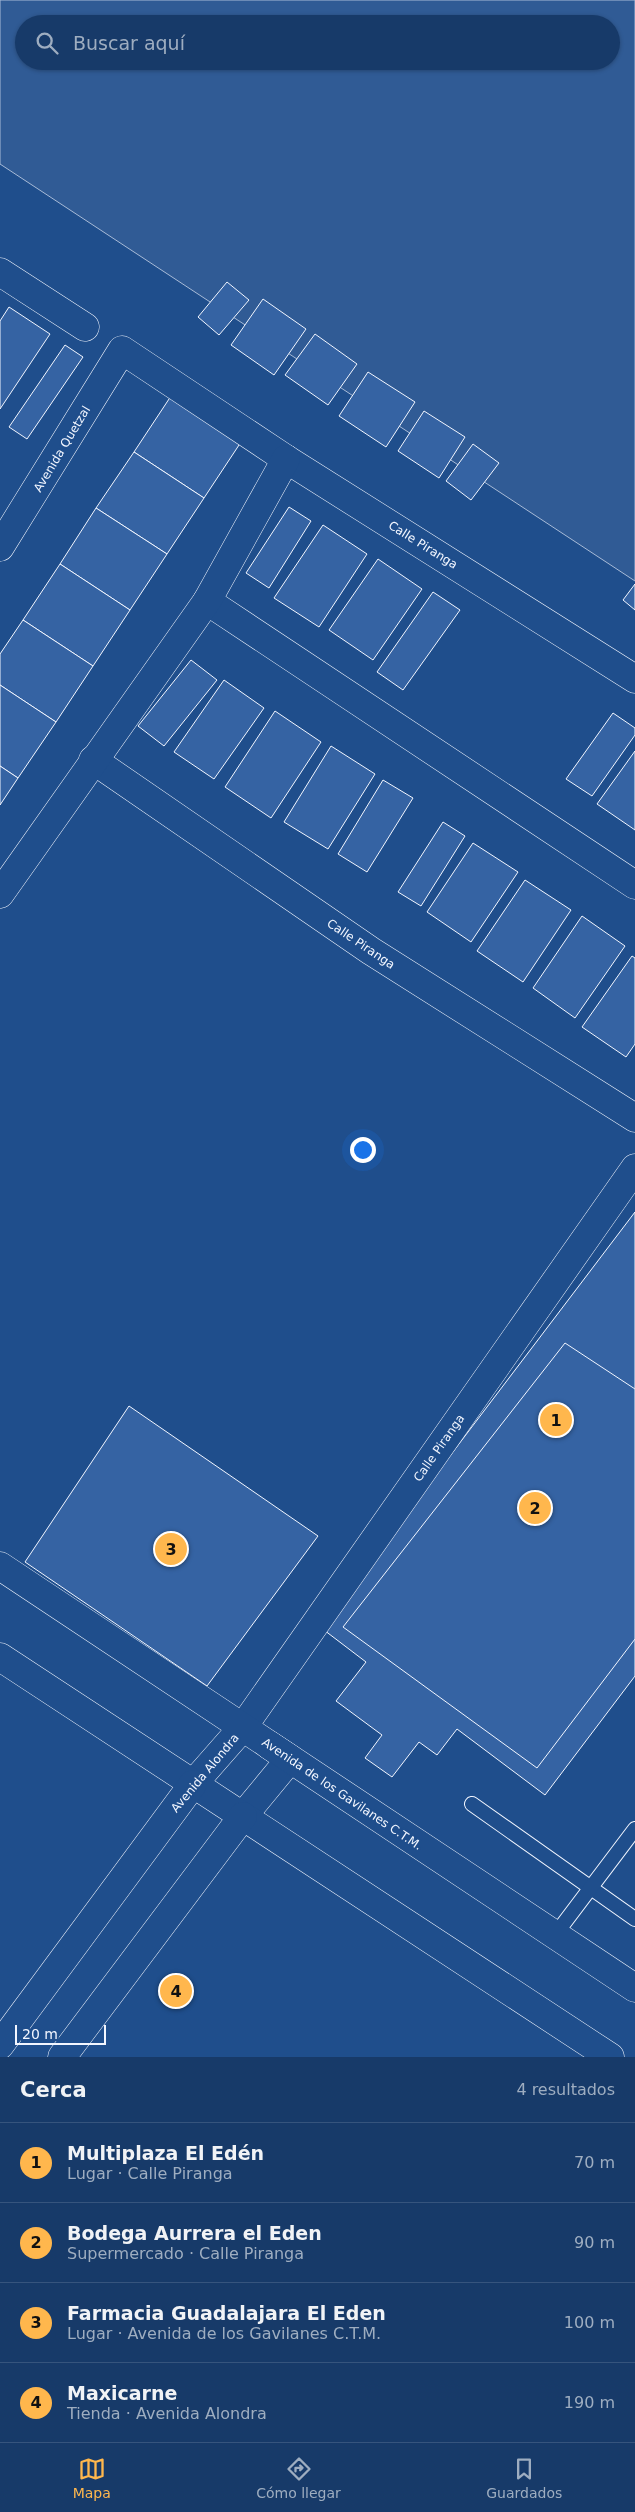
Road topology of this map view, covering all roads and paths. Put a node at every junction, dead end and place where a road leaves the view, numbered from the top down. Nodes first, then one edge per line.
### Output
1 (0, 272) edge
2 (85, 327) dead end
3 (122, 350) joint
4 (286, 459) junction
5 (0, 546) edge
6 (207, 601) junction
7 (635, 678) edge
8 (93, 760) junction
9 (635, 885) edge
10 (0, 894) edge
11 (635, 1118) edge
12 (635, 1168) edge
13 (0, 1566) edge
14 (0, 1658) edge
15 (243, 1727) junction
16 (290, 1758) junction
17 (193, 1784) junction
18 (472, 1804) dead end
19 (243, 1816) junction
20 (635, 1829) edge
21 (590, 1889) junction
22 (635, 1919) edge
23 (556, 1935) junction
24 (635, 1988) edge
25 (0, 2045) edge
26 (62, 2057) edge
27 (610, 2057) edge

1 - 2 street
3 - 4 street, Calle Piranga
3 - 5 street, Avenida Quetzal
4 - 6 street
4 - 7 street, Calle Piranga
6 - 8 street
6 - 9 street
8 - 10 street
8 - 11 street, Calle Piranga
12 - 15 street, Calle Piranga
13 - 15 street
14 - 17 street
15 - 16 street, Avenida Alondra
15 - 17 street, Avenida Alondra
16 - 19 street
16 - 23 street, Avenida de los Gavilanes C.T.M.
17 - 19 street
17 - 25 street, Avenida Alondra
18 - 21 lane
19 - 26 street
19 - 27 street
20 - 21 lane
21 - 22 lane
21 - 23 lane
23 - 24 street, Avenida de los Gavilanes C.T.M.

